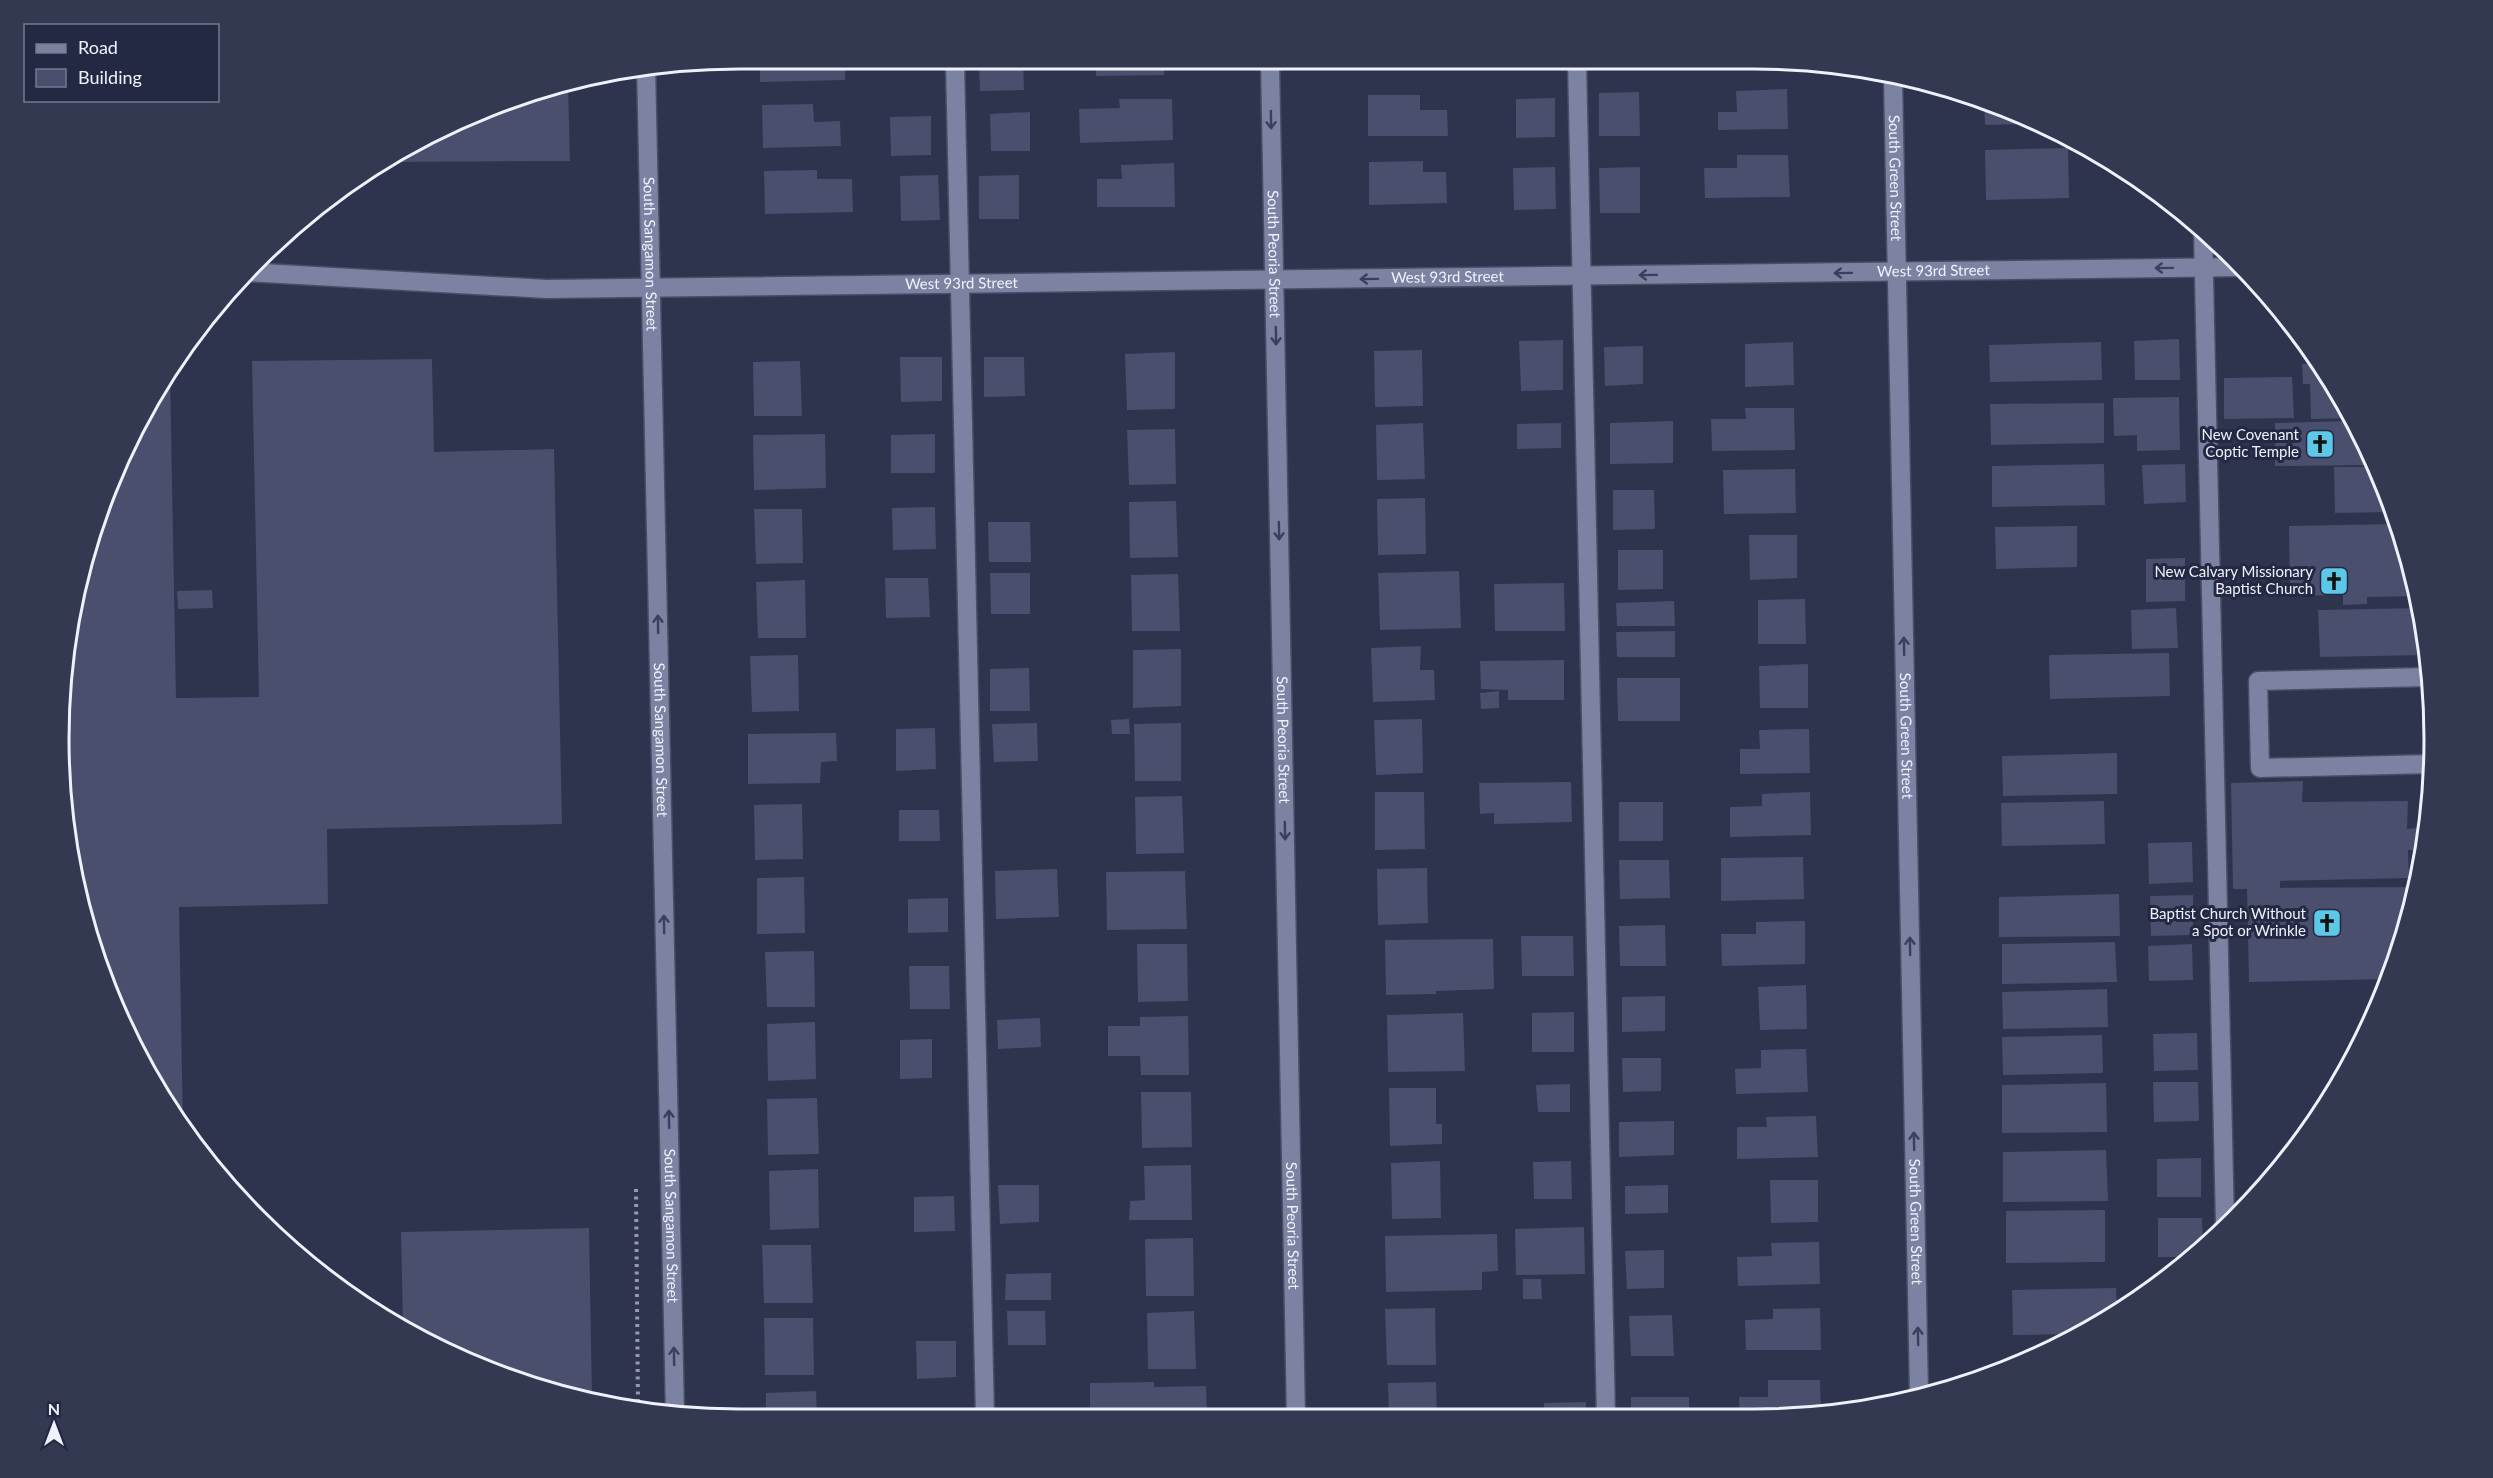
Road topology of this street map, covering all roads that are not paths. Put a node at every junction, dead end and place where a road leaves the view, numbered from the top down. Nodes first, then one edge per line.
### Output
1 (955, 69) edge
2 (1270, 69) edge
3 (1577, 69) edge
4 (646, 76) edge
5 (1893, 84) edge
6 (2204, 242) edge
7 (2230, 267) edge
8 (2204, 268) junction
9 (1897, 272) junction
10 (258, 273) edge
11 (1581, 276) junction
12 (1274, 280) junction
13 (960, 284) junction
14 (651, 288) junction
15 (2421, 677) edge
16 (2423, 764) edge
17 (2225, 1216) edge
18 (1919, 1388) edge
19 (675, 1406) edge
20 (985, 1409) edge
21 (1296, 1409) edge
22 (1606, 1409) edge

1 - 13 street
2 -> 12 street, South Peoria Street
3 - 11 street
4 - 14 street, South Sangamon Street
5 - 9 street, South Green Street
6 - 8 street
7 - 8 street, West 93rd Street
8 -> 9 street, West 93rd Street
8 - 17 street
9 -> 11 street, West 93rd Street
18 -> 9 street, South Green Street
10 - 14 street, West 93rd Street
11 -> 12 street, West 93rd Street
11 - 22 street
12 - 13 street, West 93rd Street
12 -> 21 street, South Peoria Street
13 - 14 street, West 93rd Street
13 - 20 street
19 -> 14 street, South Sangamon Street
15 - 16 street

